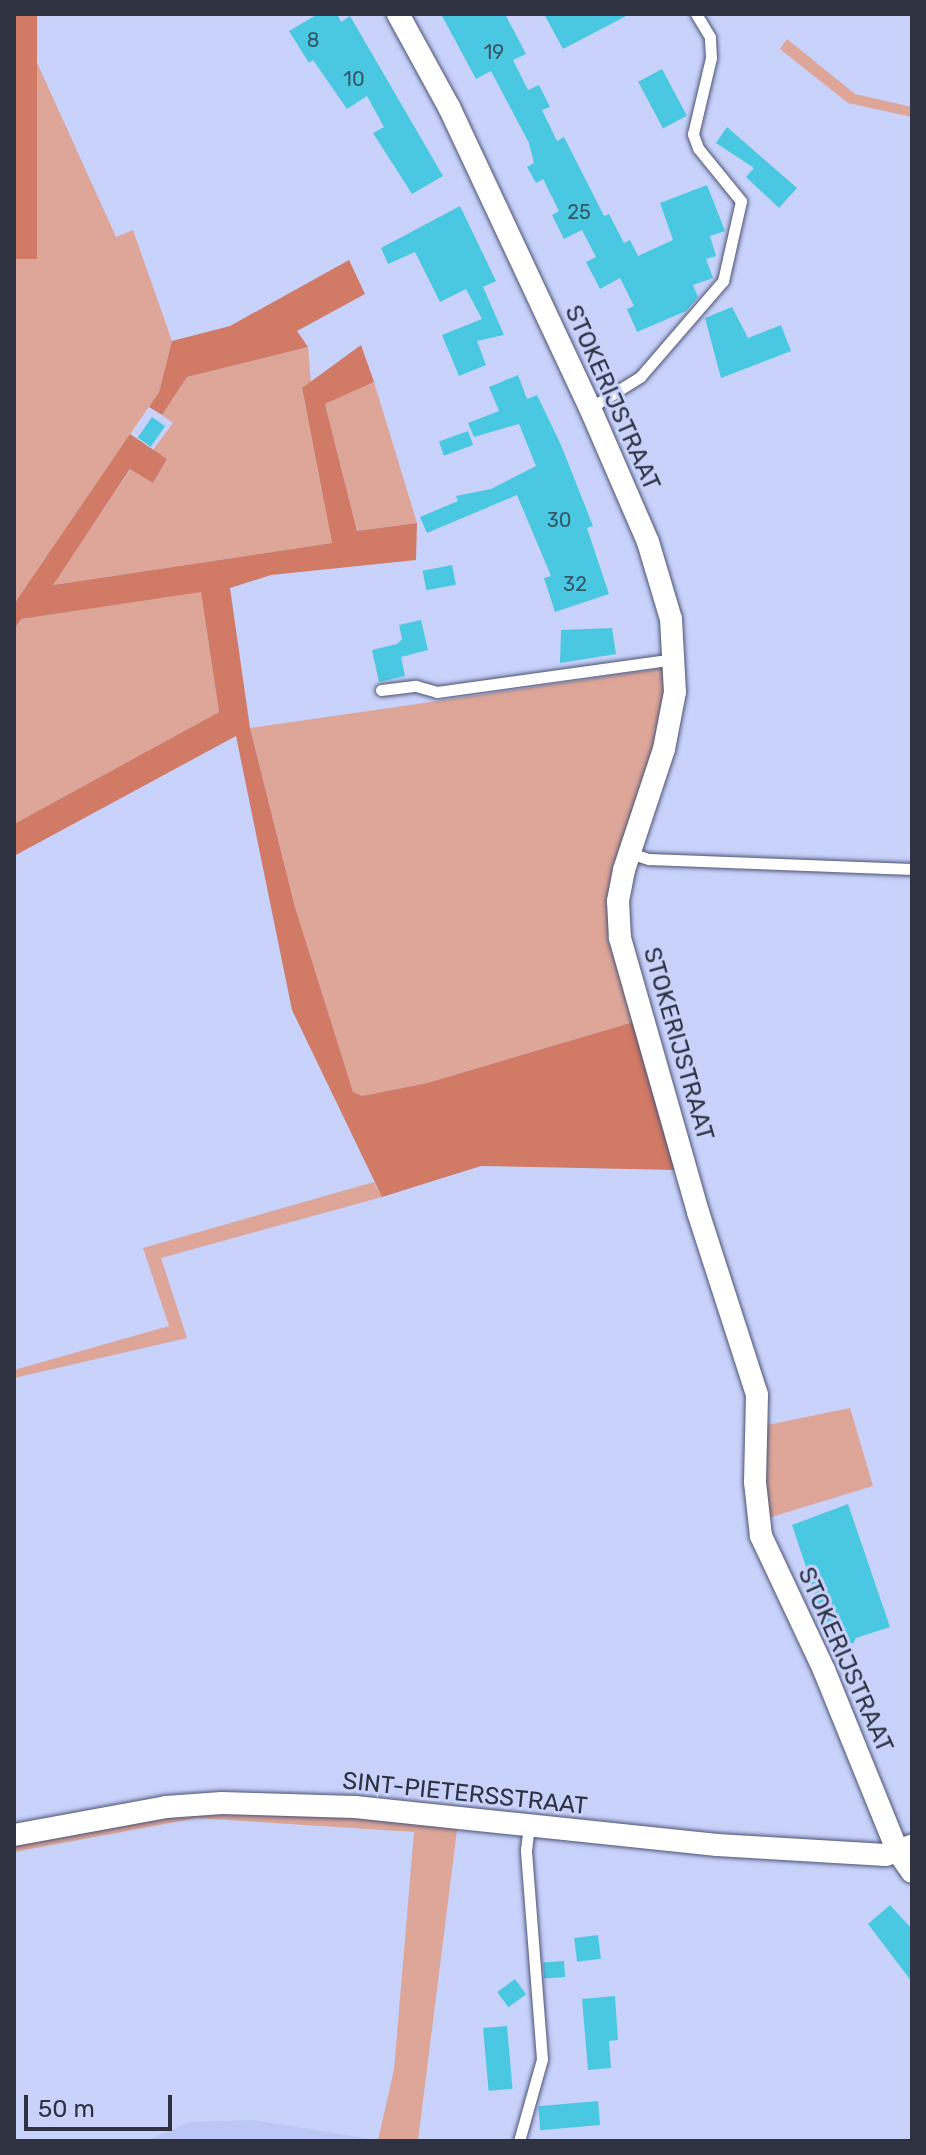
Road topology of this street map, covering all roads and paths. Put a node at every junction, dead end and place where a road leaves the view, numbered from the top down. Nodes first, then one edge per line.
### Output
1 (398, 14) edge
2 (696, 14) edge
3 (590, 408) junction
4 (676, 658) junction
5 (381, 690) dead end
6 (630, 853) junction
7 (912, 869) edge
8 (529, 1825) junction
9 (14, 1835) edge
10 (905, 1849) edge
11 (912, 1872) edge
12 (519, 2141) edge

1 - 3 street, STOKERIJSTRAAT
2 - 3 lane
3 - 4 street, STOKERIJSTRAAT
4 - 5 lane
4 - 6 street, STOKERIJSTRAAT
6 - 7 lane
6 - 10 street, STOKERIJSTRAAT
8 - 9 street, SINT-PIETERSSTRAAT
8 - 10 street, SINT-PIETERSSTRAAT
8 - 12 lane
10 - 11 street, STOKERIJSTRAAT

